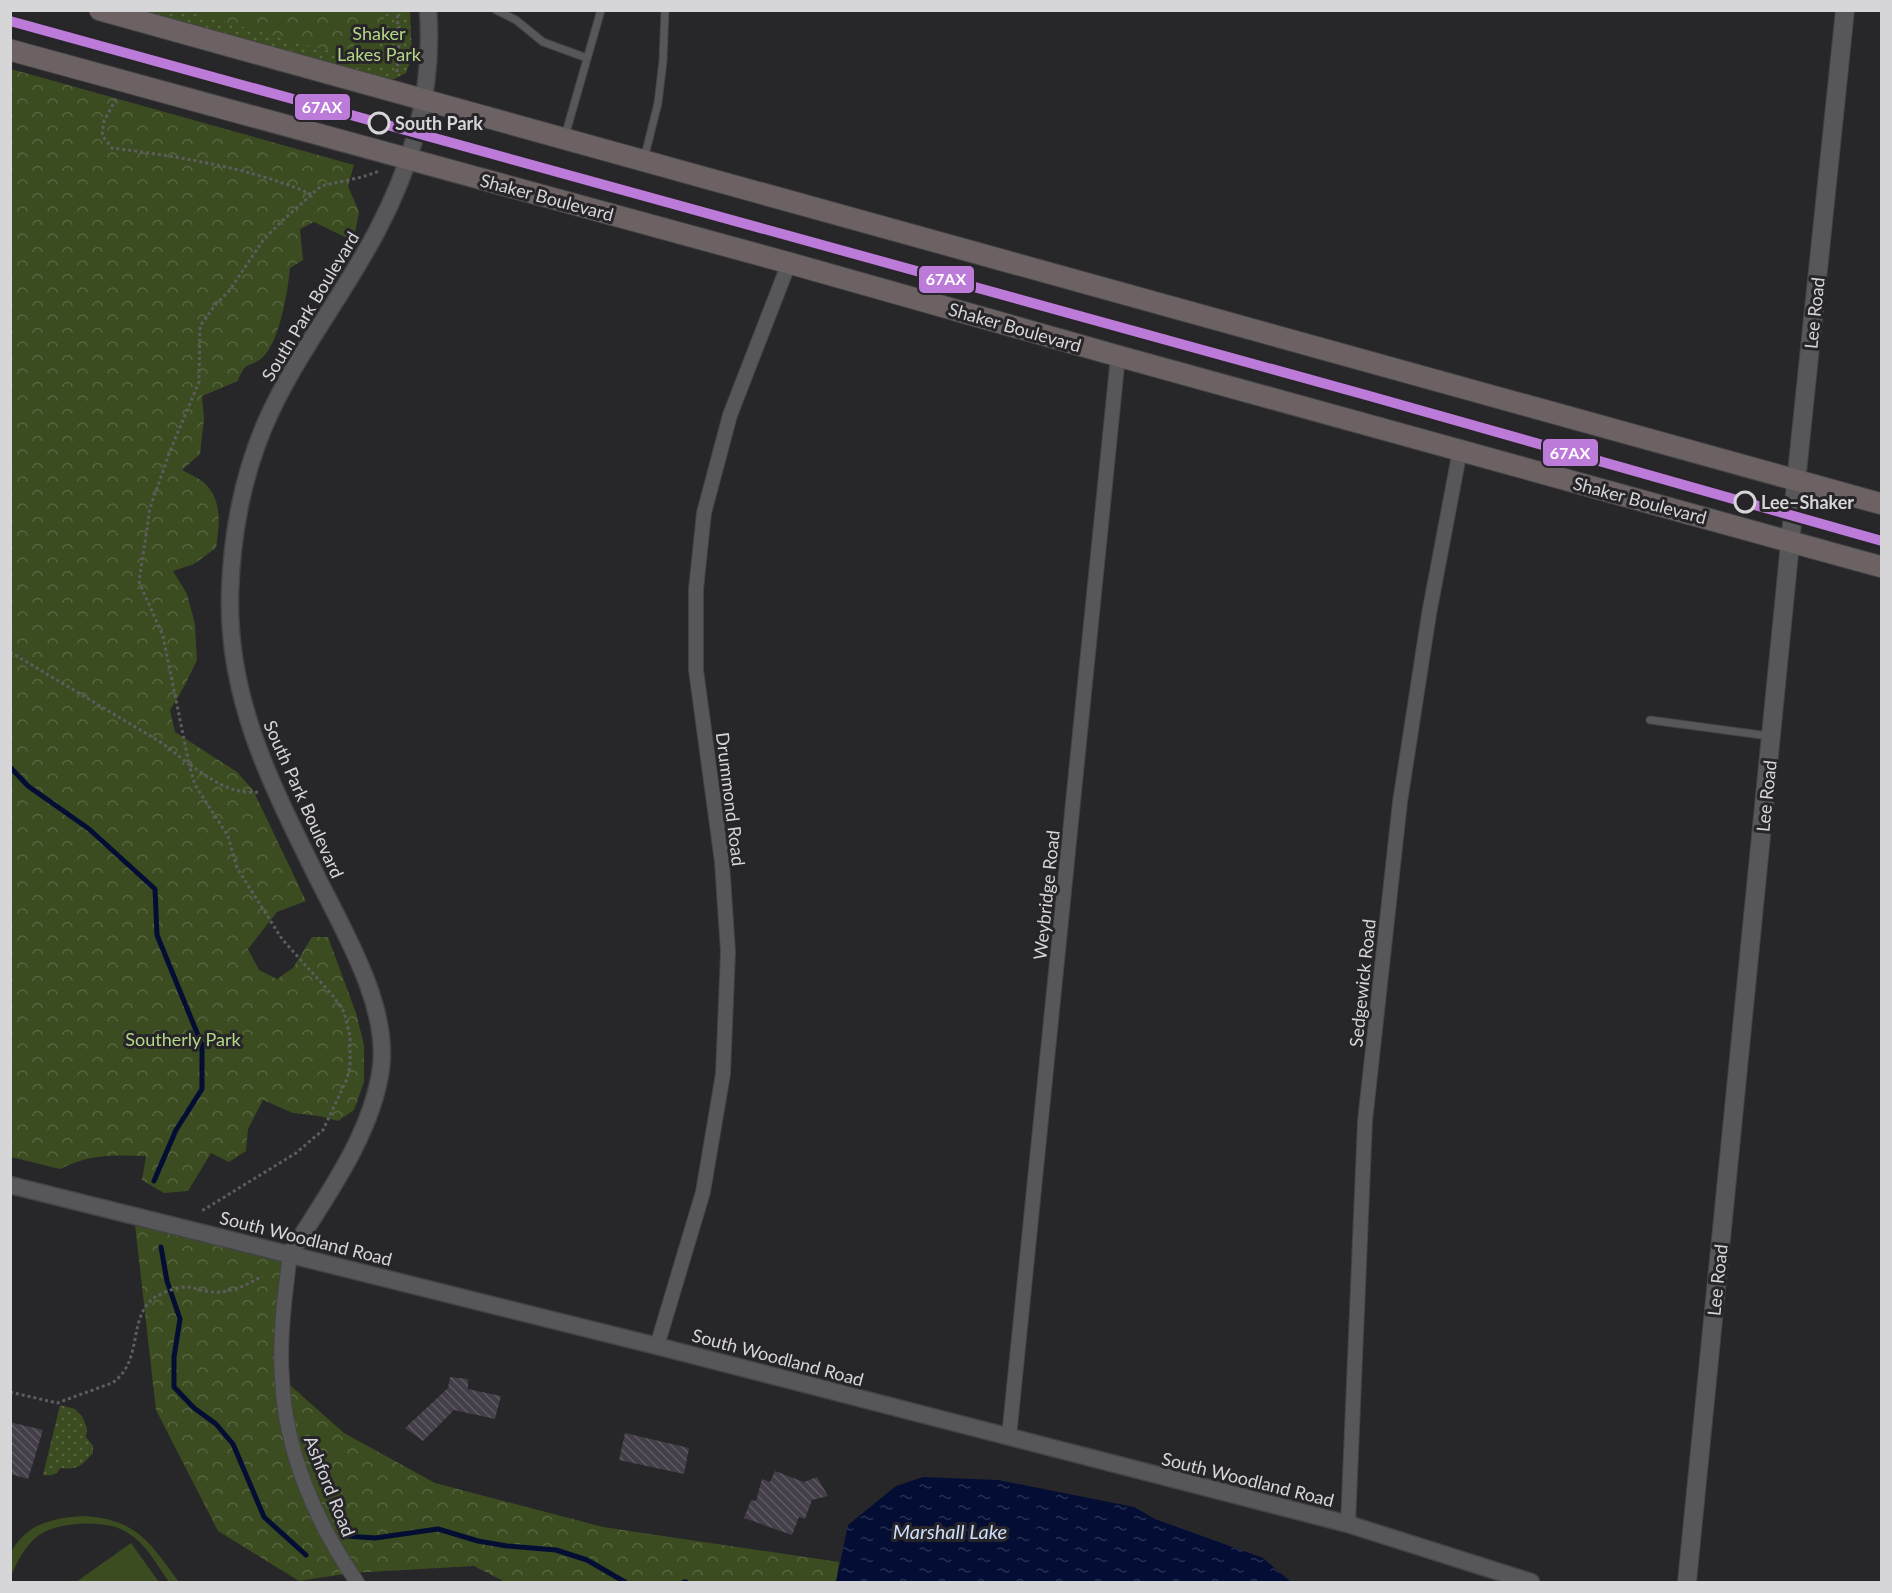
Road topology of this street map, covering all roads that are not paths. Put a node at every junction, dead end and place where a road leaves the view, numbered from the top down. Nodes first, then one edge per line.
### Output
1 (100, 10) edge
2 (428, 10) edge
3 (496, 10) edge
4 (601, 10) edge
5 (665, 10) edge
6 (1845, 10) edge
7 (10, 50) edge
8 (587, 58) junction
9 (424, 100) junction
10 (564, 139) junction
11 (408, 159) junction
12 (644, 161) junction
13 (789, 263) junction
14 (1118, 356) junction
15 (1460, 450) junction
16 (1797, 481) junction
17 (1881, 504) edge
18 (1791, 541) junction
19 (1881, 567) edge
20 (1650, 720) dead end
21 (1772, 736) junction
22 (10, 1185) edge
23 (290, 1254) junction
24 (657, 1346) junction
25 (1009, 1437) junction
26 (1348, 1524) junction
27 (1513, 1580) edge
28 (357, 1582) edge
29 (1531, 1582) edge
30 (1687, 1582) edge

1 - 9 main road
2 - 9 street, South Park Boulevard
3 - 8 lane
4 - 8 lane
5 - 12 lane
6 - 16 main road, Lee Road
7 - 11 main road, Shaker Boulevard
8 - 10 lane
9 - 10 main road
9 - 11 street, South Park Boulevard
10 - 12 main road
11 - 13 main road, Shaker Boulevard
11 - 23 street, South Park Boulevard
12 - 16 main road
13 - 14 main road, Shaker Boulevard
13 - 24 street, Drummond Road
14 - 15 main road, Shaker Boulevard
14 - 25 street, Weybridge Road
15 - 18 main road, Shaker Boulevard
15 - 26 street, Sedgewick Road
16 - 17 main road
16 - 18 main road, Lee Road
18 - 19 main road, Shaker Boulevard
18 - 21 main road, Lee Road
20 - 21 lane
21 - 30 main road, Lee Road
22 - 23 street, South Woodland Road
23 - 24 street, South Woodland Road
23 - 28 street, Ashford Road
24 - 25 street, South Woodland Road
25 - 26 street, South Woodland Road
26 - 27 street, South Woodland Road
27 - 29 street, South Woodland Road

